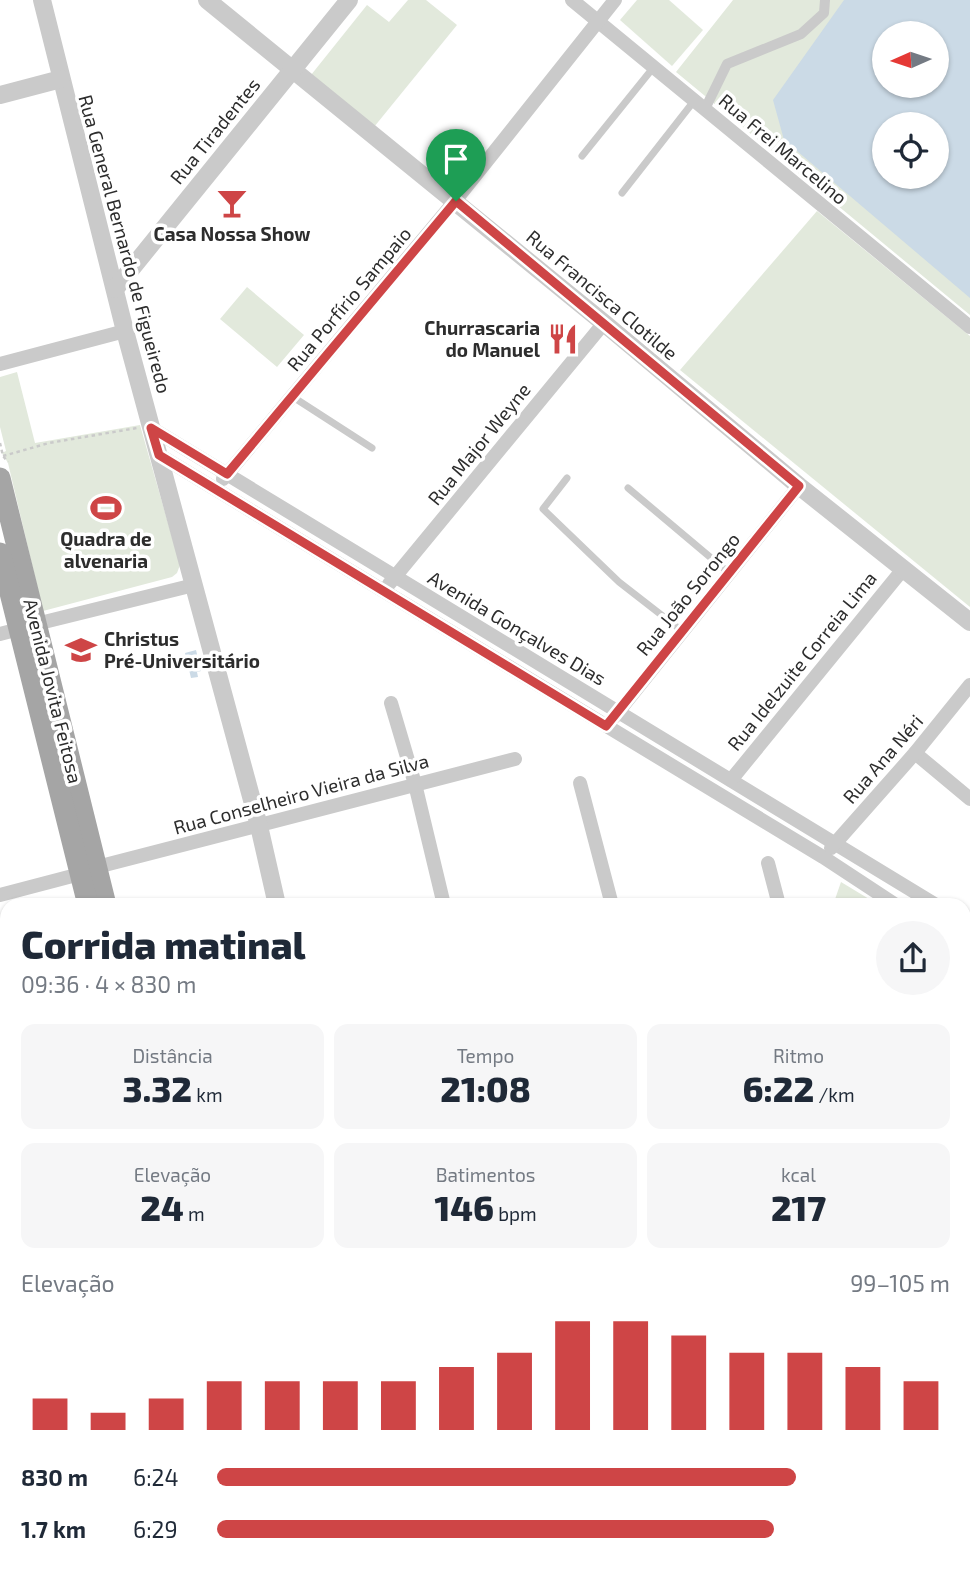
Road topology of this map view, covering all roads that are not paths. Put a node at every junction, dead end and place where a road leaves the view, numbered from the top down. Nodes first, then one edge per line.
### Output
1 (42, 0) edge
2 (207, 0) edge
3 (349, 0) edge
4 (572, 0) edge
5 (614, 0) edge
6 (825, 0) edge
7 (597, 21) junction
8 (653, 68) junction
9 (293, 69) junction
10 (61, 79) junction
11 (0, 95) edge
12 (700, 104) junction
13 (582, 156) dead end
14 (622, 193) dead end
15 (456, 201) junction
16 (115, 289) junction
17 (604, 323) junction
18 (970, 327) edge
19 (125, 331) junction
20 (0, 364) edge
21 (293, 397) junction
22 (146, 428) junction
23 (372, 448) dead end
24 (159, 455) junction
25 (227, 474) junction
26 (0, 478) edge
27 (567, 478) dead end
28 (799, 486) junction
29 (628, 488) dead end
30 (216, 489) junction
31 (0, 553) edge
32 (904, 568) junction
33 (730, 573) junction
34 (395, 577) junction
35 (194, 585) junction
36 (384, 591) junction
37 (970, 622) edge
38 (18, 629) edge
39 (682, 632) junction
40 (970, 685) edge
41 (391, 703) dead end
42 (619, 712) junction
43 (606, 726) junction
44 (915, 753) junction
45 (515, 759) dead end
46 (731, 780) junction
47 (580, 783) dead end
48 (415, 784) junction
49 (970, 799) edge
50 (258, 825) junction
51 (835, 844) junction
52 (823, 857) junction
53 (768, 863) dead end
54 (88, 870) junction
55 (0, 895) edge
56 (88, 898) edge
57 (102, 898) edge
58 (275, 898) edge
59 (442, 898) edge
60 (610, 898) edge
61 (777, 898) edge
62 (886, 898) edge
63 (924, 898) edge

1 - 10 street, Rua General Bernardo de Figueiredo
2 - 9 street, Rua Francisca Clotilde
3 - 9 street, Rua Tiradentes
4 - 7 street, Rua Frei Marcelino
5 - 7 street, Rua Porfírio Sampaio
6 - 12 street
7 - 8 street, Rua Frei Marcelino
7 - 15 street, Rua Porfírio Sampaio
8 - 12 street, Rua Frei Marcelino
8 - 13 lane
9 - 15 street, Rua Francisca Clotilde
9 - 16 street, Rua Tiradentes
10 - 11 street
10 - 16 street, Rua General Bernardo de Figueiredo
12 - 14 lane
12 - 18 street, Rua Frei Marcelino
15 - 17 street, Rua Francisca Clotilde
15 - 21 street, Rua Porfírio Sampaio
16 - 19 street, Rua General Bernardo de Figueiredo
17 - 28 street, Rua Francisca Clotilde
17 - 34 street, Rua Major Weyne
19 - 20 street
19 - 22 street, Rua General Bernardo de Figueiredo
21 - 23 lane
21 - 25 street, Rua Porfírio Sampaio
22 - 24 street, Rua General Bernardo de Figueiredo
22 - 25 street, Avenida Gonçalves Dias
24 - 30 street, Avenida Gonçalves Dias
24 - 35 street, Rua General Bernardo de Figueiredo
25 - 30 street, Rua Porfírio Sampaio
25 - 34 street, Avenida Gonçalves Dias
26 - 38 main road, Avenida Jovita Feitosa
27 - 39 lane
28 - 32 street, Rua Francisca Clotilde
28 - 33 street, Rua João Sorongo
29 - 33 lane
30 - 36 street, Avenida Gonçalves Dias
31 - 38 main road, Avenida Jovita Feitosa
32 - 37 street, Rua Francisca Clotilde
32 - 46 street, Rua Idelzuite Correia Lima
33 - 39 street, Rua João Sorongo
34 - 36 street, Rua Major Weyne
34 - 42 street, Avenida Gonçalves Dias
35 - 38 street
35 - 50 street, Rua General Bernardo de Figueiredo
36 - 43 street, Avenida Gonçalves Dias
38 - 54 main road, Avenida Jovita Feitosa
39 - 42 street, Rua João Sorongo
40 - 44 street, Rua Ana Néri
41 - 48 street
42 - 43 street, Rua João Sorongo
42 - 46 street, Avenida Gonçalves Dias
43 - 52 street, Avenida Gonçalves Dias
44 - 49 street
44 - 51 street, Rua Ana Néri
45 - 48 street, Rua Conselheiro Vieira da Silva
46 - 51 street, Avenida Gonçalves Dias
47 - 60 street
48 - 50 street, Rua Conselheiro Vieira da Silva
48 - 59 street
50 - 54 street, Rua Conselheiro Vieira da Silva
50 - 58 street, Rua General Bernardo de Figueiredo
51 - 52 street, Rua Ana Néri
51 - 63 street, Avenida Gonçalves Dias
52 - 62 street, Avenida Gonçalves Dias
53 - 61 street
54 - 55 street, Rua Conselheiro Vieira da Silva
54 - 56 main road, Avenida Jovita Feitosa
54 - 57 main road, Avenida Jovita Feitosa

